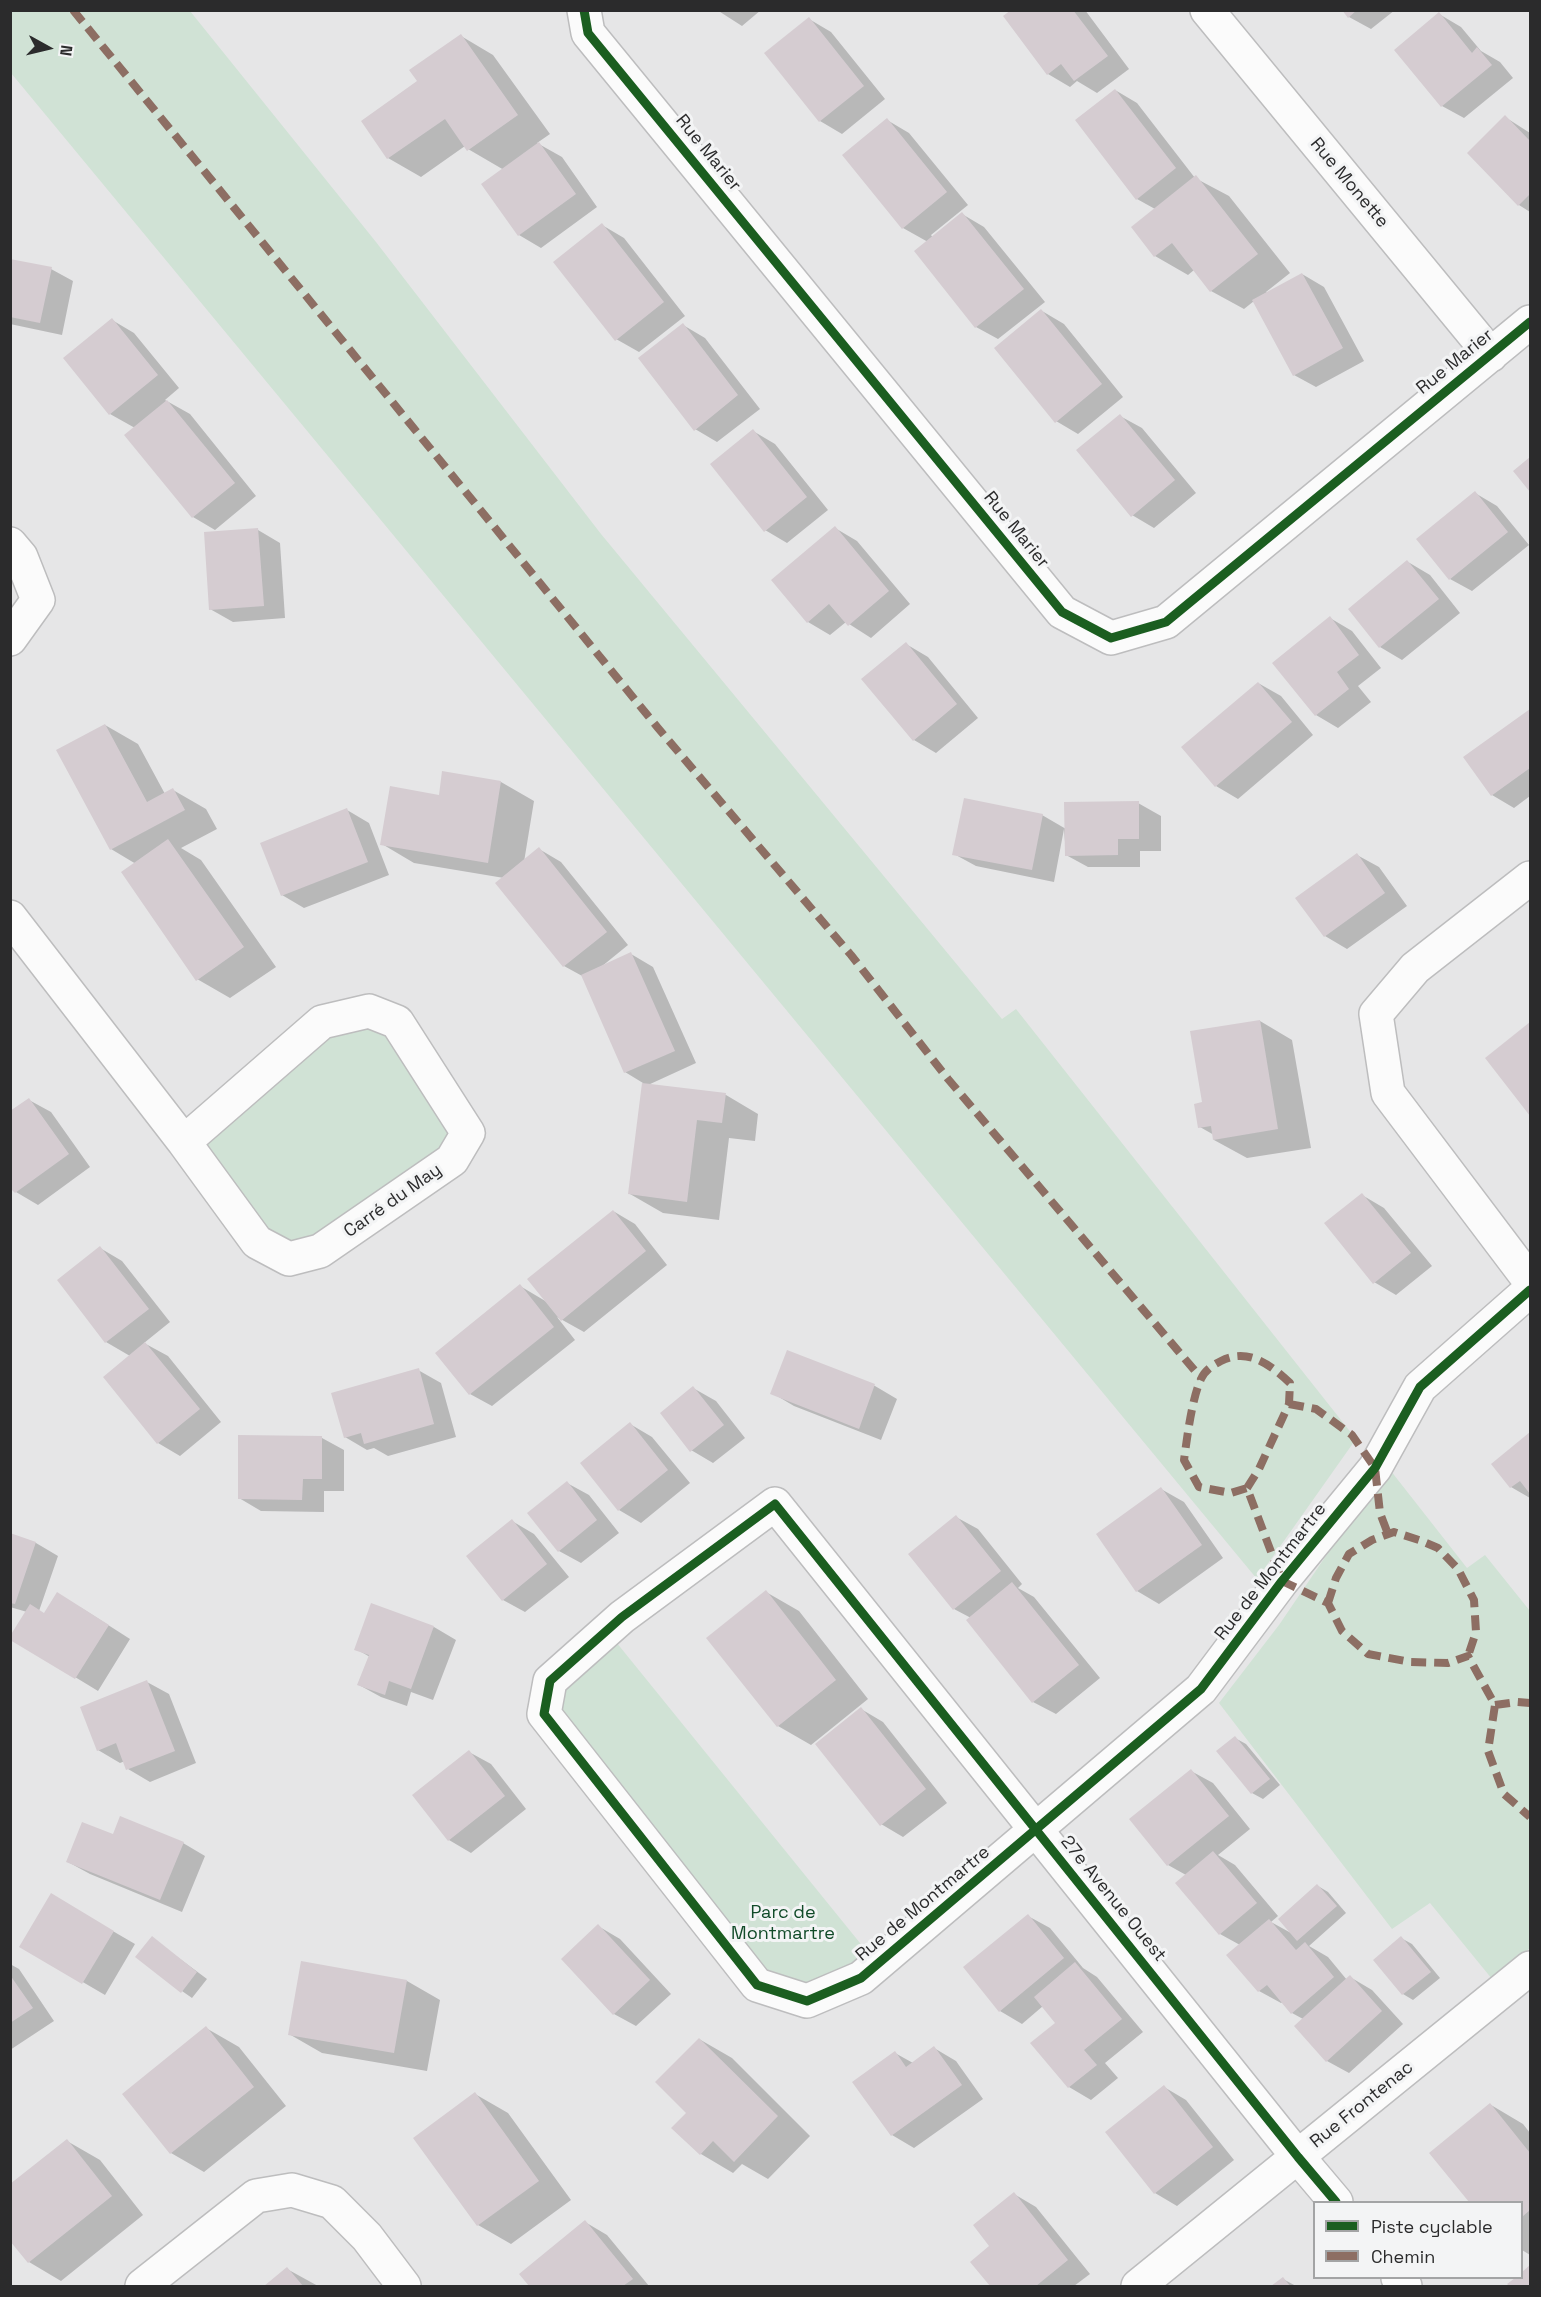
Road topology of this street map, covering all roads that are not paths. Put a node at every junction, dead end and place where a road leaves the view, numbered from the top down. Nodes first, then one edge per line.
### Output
1 (584, 10) edge
2 (1207, 10) edge
3 (1530, 322) edge
4 (1491, 354) junction
5 (10, 544) edge
6 (10, 639) edge
7 (1530, 878) edge
8 (10, 917) edge
9 (20, 950) edge
10 (184, 1142) junction
11 (1530, 1281) edge
12 (1530, 1290) edge
13 (775, 1504) joint
14 (1036, 1830) junction
15 (1530, 1968) edge
16 (1298, 2157) junction
17 (1335, 2201) edge
18 (142, 2286) edge
19 (404, 2286) edge
20 (1138, 2286) edge

1 - 4 street, Rue Marier
2 - 4 street, Rue Monette
3 - 4 street, Rue Marier
5 - 6 street
7 - 11 street
8 - 9 street, Carré du May
9 - 10 street, Carré du May
10 - 10 street, Carré du May
12 - 14 street, Rue de Montmartre
13 - 14 street, 27e Avenue Ouest
13 - 14 street, Rue de Montmartre
14 - 16 street, 27e Avenue Ouest
15 - 16 street, Rue Frontenac
16 - 17 street, 27e Avenue Ouest
16 - 20 street, Rue Frontenac
18 - 19 street

